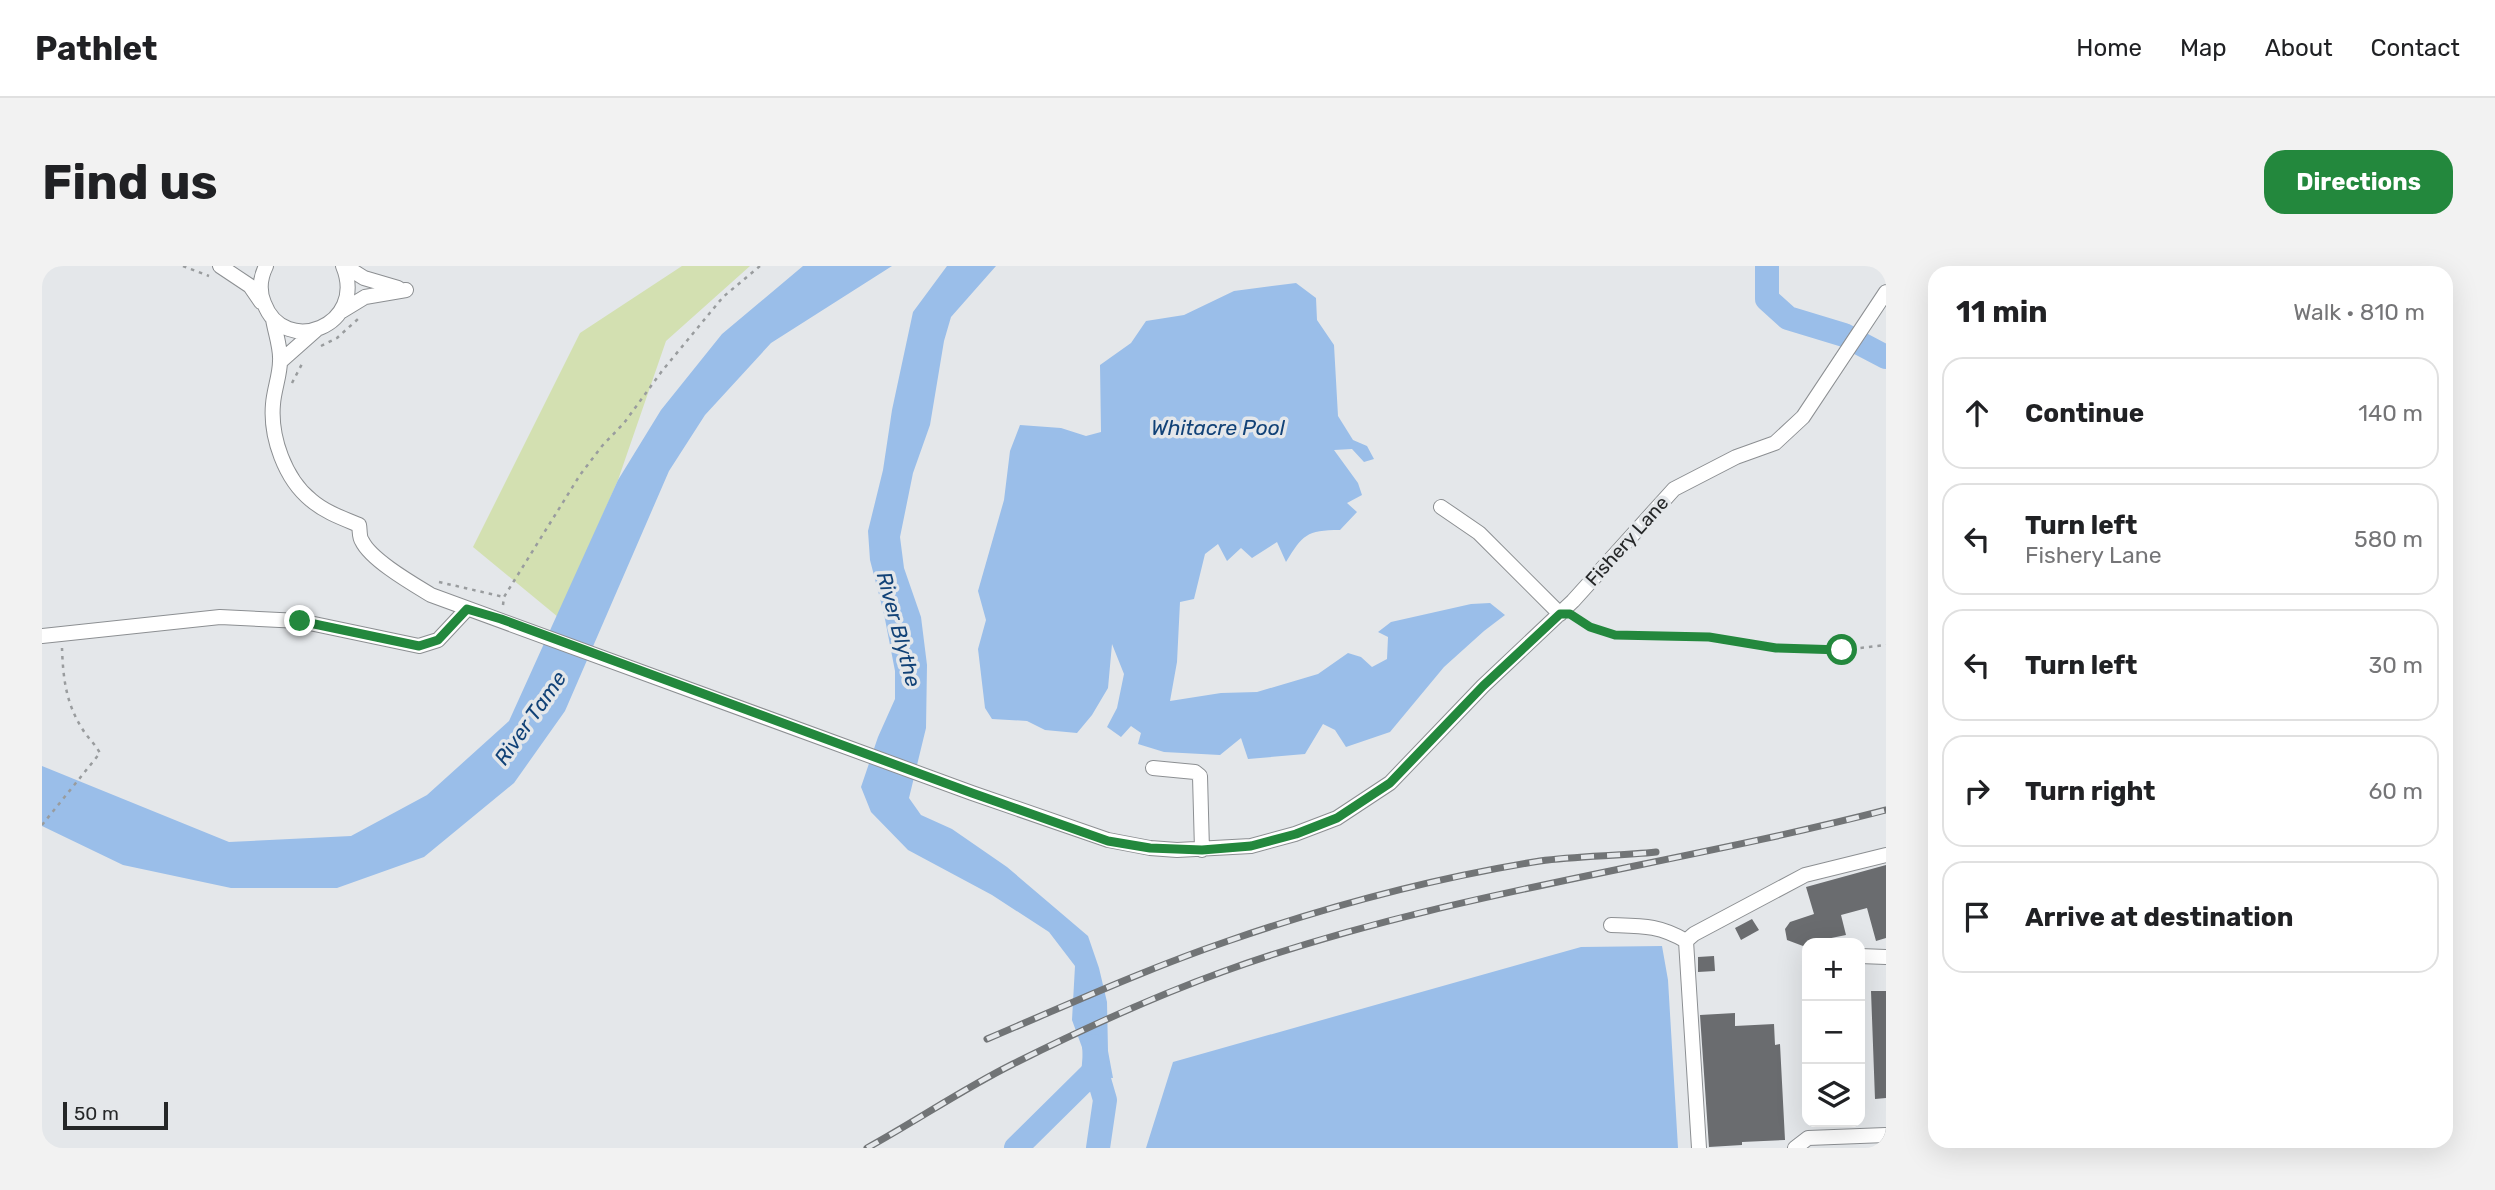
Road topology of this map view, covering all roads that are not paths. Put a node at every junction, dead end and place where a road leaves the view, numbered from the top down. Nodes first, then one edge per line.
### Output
1 (266, 266) edge
2 (344, 266) edge
3 (216, 271) edge
4 (1886, 292) edge
5 (342, 312) junction
6 (270, 314) junction
7 (316, 330) junction
8 (281, 361) junction
9 (1441, 507) dead end
10 (467, 609) junction
11 (1560, 614) junction
12 (42, 636) edge
13 (1153, 768) dead end
14 (1202, 850) junction
15 (1886, 855) edge
16 (1611, 925) dead end
17 (1686, 941) junction
18 (1865, 956) edge
19 (1886, 957) edge
20 (1886, 1135) edge
21 (1699, 1148) edge
22 (1795, 1148) edge

1 - 6 street
2 - 5 street
2 - 5 street
3 - 6 street
4 - 11 street, Fishery Lane
5 - 7 street
6 - 7 street
6 - 8 street
7 - 8 street
8 - 10 street, Fishery Lane
9 - 11 street
10 - 12 street
10 - 14 street, Fishery Lane
11 - 14 street, Fishery Lane
13 - 14 street
15 - 17 street
16 - 17 street
17 - 21 street
18 - 19 street
20 - 22 street

